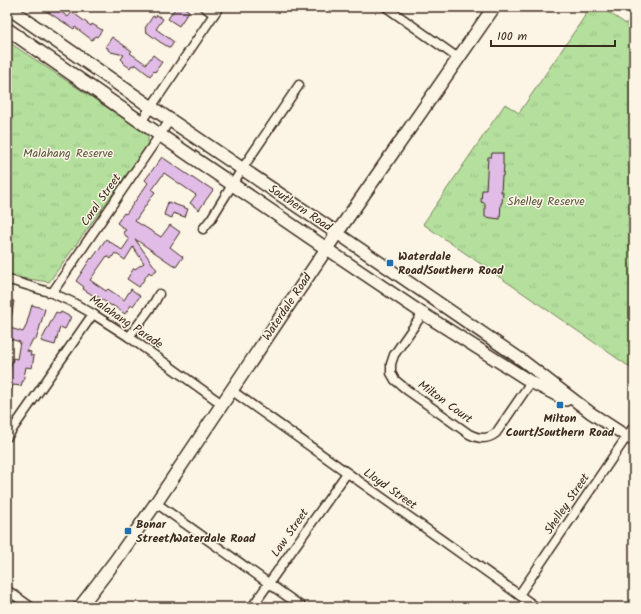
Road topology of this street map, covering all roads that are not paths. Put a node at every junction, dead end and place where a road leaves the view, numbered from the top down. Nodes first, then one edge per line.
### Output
1 (7, 7) edge
2 (204, 7) edge
3 (386, 7) edge
4 (494, 7) edge
5 (217, 10) edge
6 (7, 29) edge
7 (458, 58) junction
8 (299, 85) dead end
9 (151, 107) junction
10 (170, 120) junction
11 (141, 122) junction
12 (160, 135) junction
13 (242, 169) junction
14 (233, 185) junction
15 (203, 229) dead end
16 (337, 233) junction
17 (327, 249) junction
18 (7, 280) edge
19 (52, 292) junction
20 (159, 294) dead end
21 (93, 314) junction
22 (422, 314) junction
23 (129, 337) junction
24 (531, 382) junction
25 (231, 390) junction
26 (222, 404) junction
27 (591, 413) junction
28 (634, 426) edge
29 (10, 428) edge
30 (7, 436) edge
31 (630, 439) edge
32 (347, 473) junction
33 (156, 503) junction
34 (269, 584) junction
35 (7, 590) edge
36 (519, 595) junction
37 (31, 607) edge
38 (80, 607) edge
39 (252, 607) edge
40 (302, 607) edge
41 (536, 607) edge

1 - 9 main road, Southern Road
2 - 5 street
3 - 7 street
4 - 7 main road, Waterdale Road
5 - 9 street
6 - 11 main road, Southern Road
7 - 16 main road, Waterdale Road
8 - 13 street
9 - 10 main road, Southern Road
9 - 11 street
10 - 12 street, Coral Street
10 - 13 main road, Southern Road
11 - 12 main road, Southern Road
12 - 14 main road, Southern Road
12 - 19 street, Coral Street
13 - 14 street
13 - 16 main road, Southern Road
14 - 15 street
14 - 17 main road, Southern Road
16 - 17 main road, Waterdale Road
16 - 27 main road, Southern Road
17 - 22 main road, Southern Road
17 - 25 main road, Waterdale Road
18 - 19 street, Malahang Parade
19 - 21 street, Malahang Parade
20 - 23 street
21 - 23 street, Malahang Parade
21 - 29 street
22 - 24 main road, Southern Road
22 - 24 street, Milton Court
23 - 26 street, Malahang Parade
24 - 27 main road, Southern Road
25 - 26 main road, Waterdale Road
25 - 32 street, Lloyd Street
26 - 33 main road, Waterdale Road
27 - 31 main road, Southern Road
28 - 31 street, Shelley Street
29 - 30 street
31 - 36 street, Shelley Street
32 - 34 street, Law Street
32 - 36 street, Lloyd Street
33 - 34 street
33 - 38 main road, Waterdale Road
34 - 39 street, Law Street
34 - 40 street
35 - 37 street
36 - 41 street, Lloyd Street

